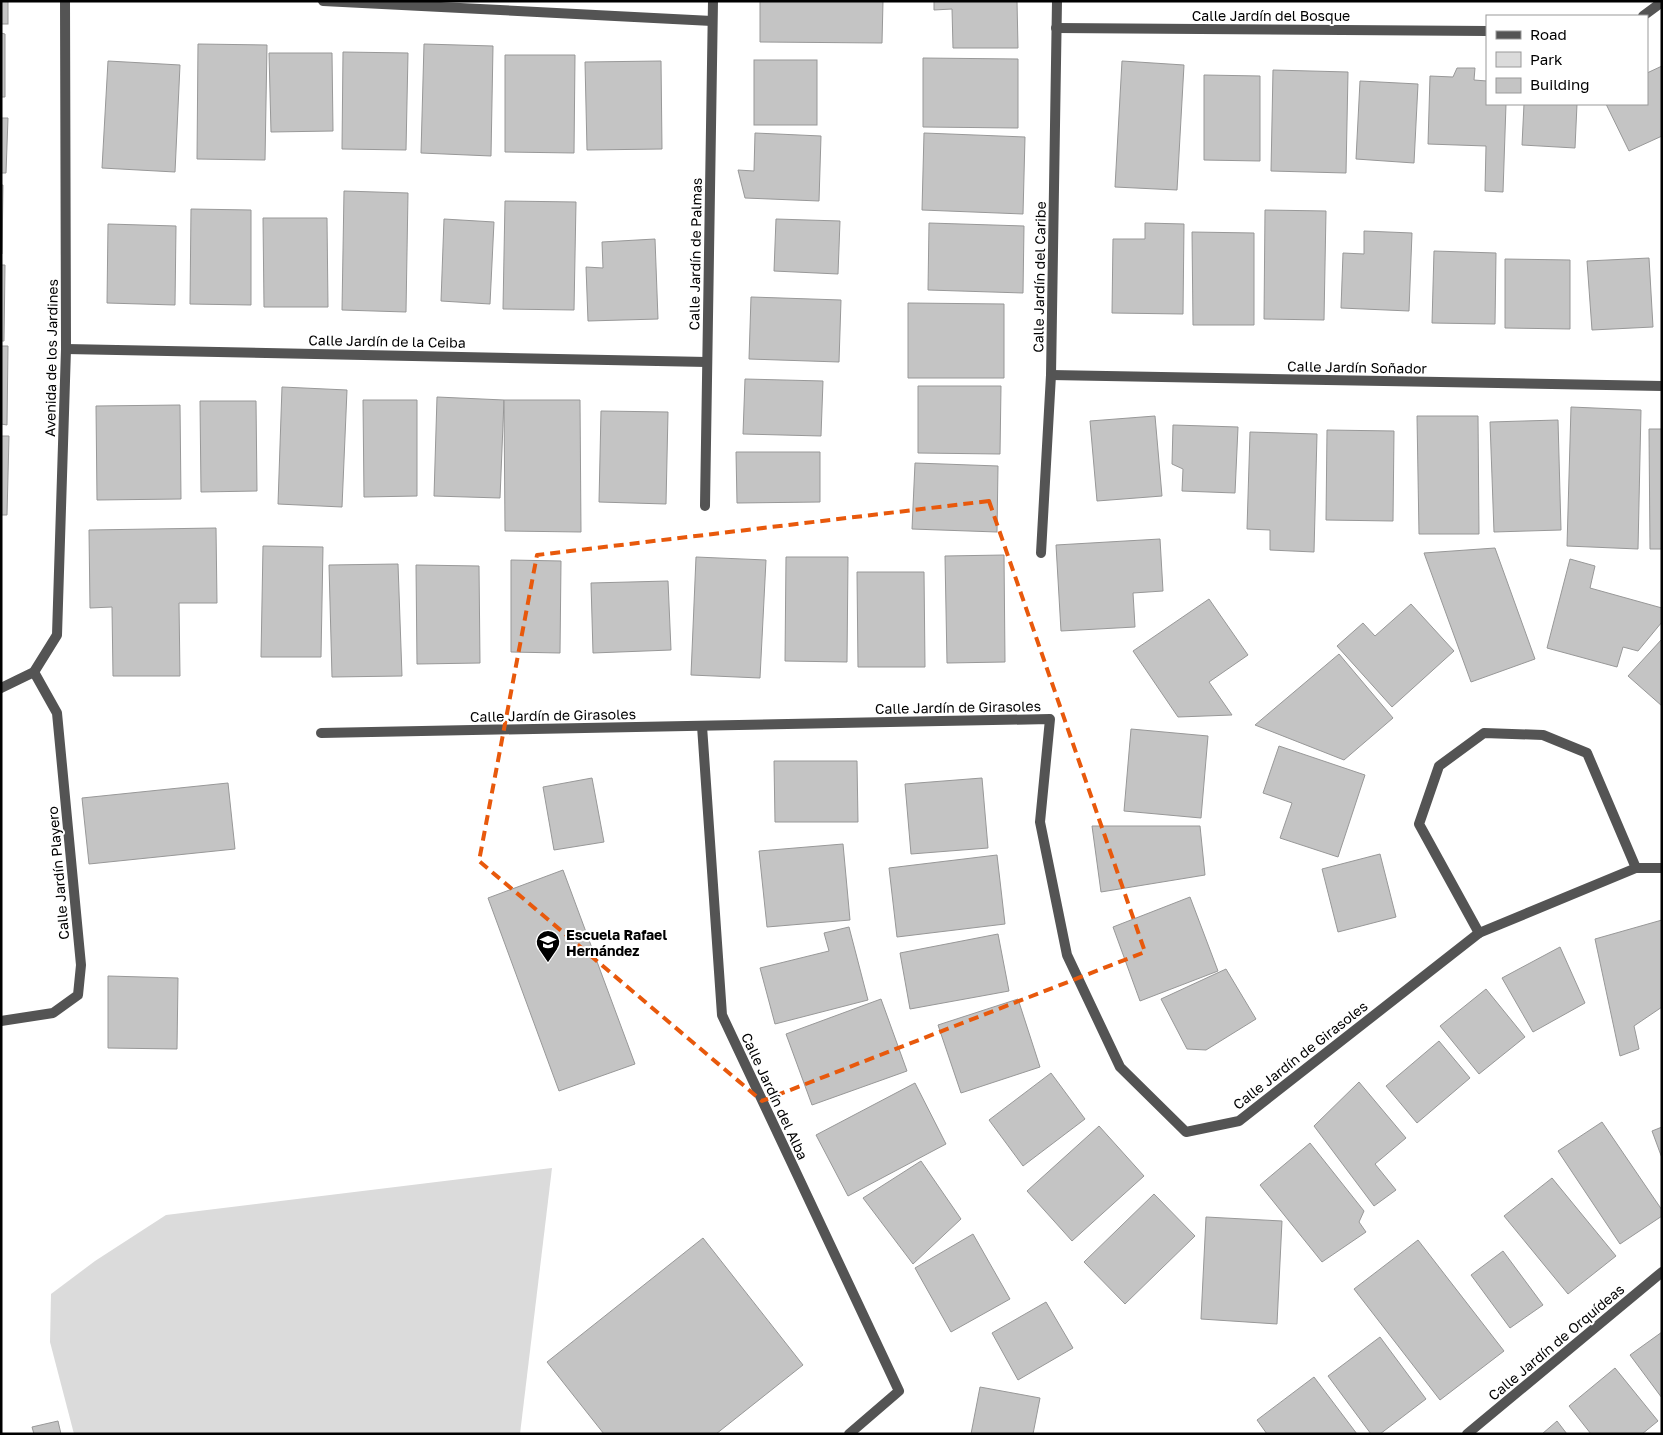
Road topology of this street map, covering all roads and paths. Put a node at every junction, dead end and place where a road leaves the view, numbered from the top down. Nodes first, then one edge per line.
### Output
1 (64, 1) edge
2 (323, 1) edge
3 (713, 1) edge
4 (1057, 1) edge
5 (1662, 2) edge
6 (1644, 15) edge
7 (712, 21) junction
8 (1056, 28) junction
9 (1486, 30) edge
10 (66, 349) junction
11 (707, 362) junction
12 (1051, 375) junction
13 (1662, 386) edge
14 (705, 506) dead end
15 (1041, 553) dead end
16 (34, 672) junction
17 (1, 688) edge
18 (702, 726) junction
19 (321, 733) dead end
20 (1636, 868) junction
21 (1662, 868) edge
22 (1479, 933) junction
23 (1, 1021) edge
24 (1662, 1272) edge
25 (848, 1434) edge
26 (1467, 1434) edge

1 - 10 street, Avenida de los Jardines
2 - 7 street
3 - 7 street, Calle Jardín de Palmas
4 - 8 street, Calle Jardín del Caribe
5 - 6 street
7 - 11 street, Calle Jardín de Palmas
8 - 9 street, Calle Jardín del Bosque
8 - 12 street, Calle Jardín del Caribe
10 - 11 street, Calle Jardín de la Ceiba
10 - 16 street, Avenida de los Jardines
11 - 14 street, Calle Jardín de Palmas
12 - 13 street, Calle Jardín Soñador
12 - 15 street, Calle Jardín del Caribe
16 - 17 street
16 - 23 street, Calle Jardín Playero
18 - 19 street, Calle Jardín de Girasoles
18 - 22 street, Calle Jardín de Girasoles
18 - 25 street, Calle Jardín del Alba
20 - 21 street, Calle Jardín de Girasoles
20 - 22 street, Calle Jardín de Girasoles
20 - 22 street
24 - 26 street, Calle Jardín de Orquídeas

